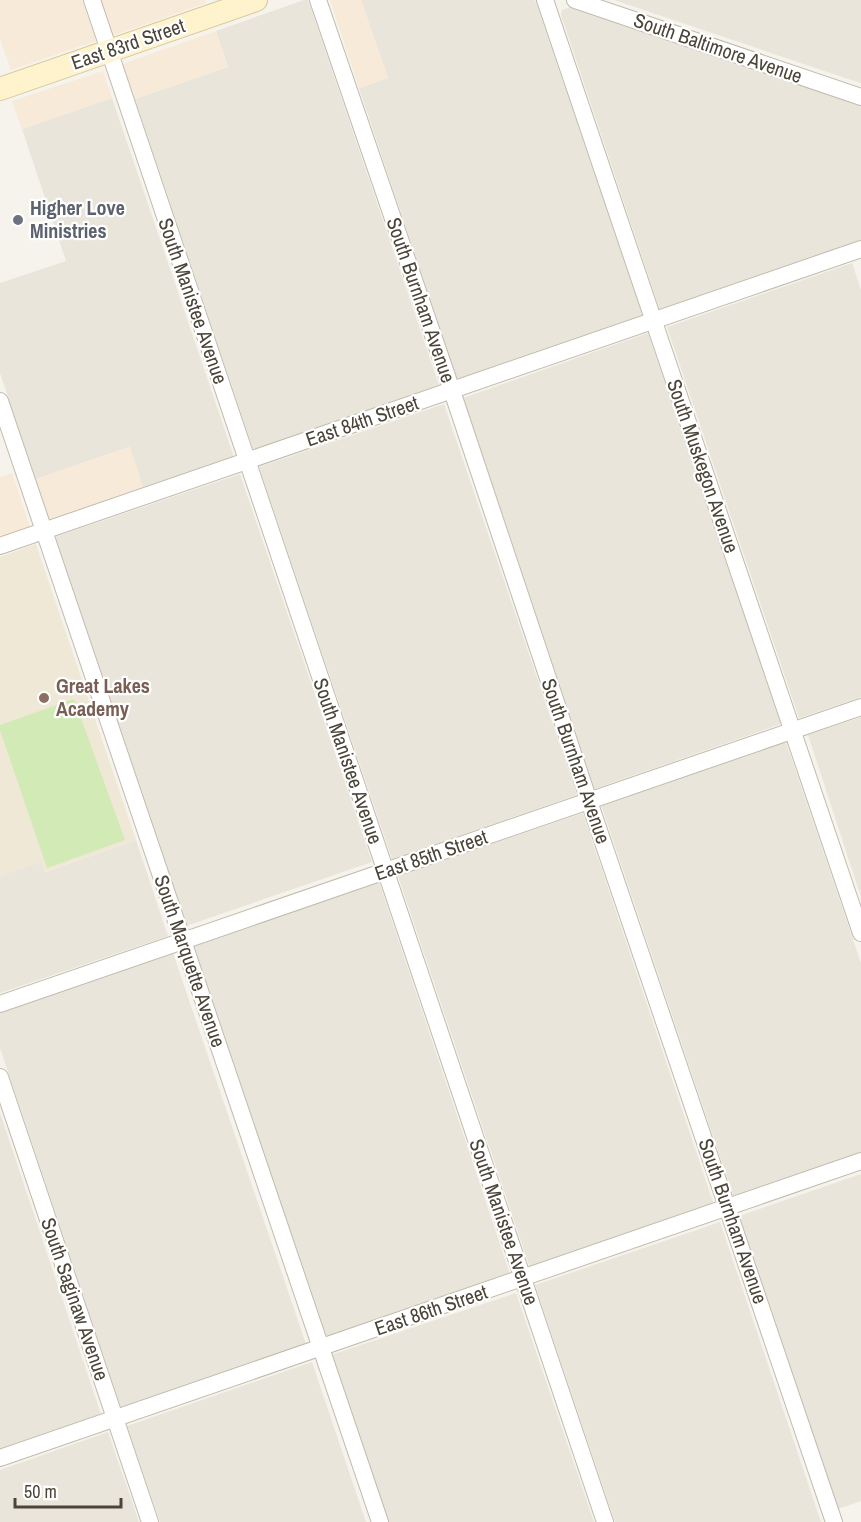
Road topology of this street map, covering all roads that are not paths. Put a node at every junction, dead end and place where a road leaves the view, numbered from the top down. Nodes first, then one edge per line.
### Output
1 (92, 0) edge
2 (256, 0) edge
3 (318, 0) edge
4 (545, 0) edge
5 (575, 0) edge
6 (109, 51) junction
7 (0, 89) edge
8 (861, 97) edge
9 (860, 254) edge
10 (654, 320) junction
11 (452, 390) junction
12 (0, 401) edge
13 (247, 461) junction
14 (44, 531) junction
15 (0, 546) edge
16 (861, 707) edge
17 (792, 731) junction
18 (589, 801) junction
19 (385, 871) junction
20 (861, 933) edge
21 (183, 940) junction
22 (0, 1004) edge
23 (0, 1077) edge
24 (861, 1161) edge
25 (728, 1207) junction
26 (523, 1278) junction
27 (321, 1347) junction
28 (115, 1418) junction
29 (0, 1458) edge
30 (150, 1522) edge
31 (380, 1522) edge
32 (605, 1522) edge
33 (834, 1522) edge

1 - 6 street, South Manistee Avenue
2 - 6 main road, East 83rd Street
3 - 11 street, South Burnham Avenue
4 - 10 street, South Muskegon Avenue
5 - 8 street, South Baltimore Avenue
6 - 7 main road, East 83rd Street
6 - 13 street, South Manistee Avenue
9 - 10 street, East 84th Street
10 - 11 street, East 84th Street
10 - 17 street, South Muskegon Avenue
11 - 13 street, East 84th Street
11 - 18 street, South Burnham Avenue
12 - 14 street, South Marquette Avenue
13 - 14 street, East 84th Street
13 - 19 street, South Manistee Avenue
14 - 15 street, East 84th Street
14 - 21 street, South Marquette Avenue
16 - 17 street, East 85th Street
17 - 18 street, East 85th Street
17 - 20 street, South Muskegon Avenue
18 - 19 street, East 85th Street
18 - 25 street, South Burnham Avenue
19 - 21 street, East 85th Street
19 - 26 street, South Manistee Avenue
21 - 22 street, East 85th Street
21 - 27 street, South Marquette Avenue
23 - 28 street, South Saginaw Avenue
24 - 25 street, East 86th Street
25 - 26 street, East 86th Street
25 - 33 street, South Burnham Avenue
26 - 27 street, East 86th Street
26 - 32 street, South Manistee Avenue
27 - 28 street, East 86th Street
27 - 31 street, South Marquette Avenue
28 - 29 street, East 86th Street
28 - 30 street, South Saginaw Avenue

